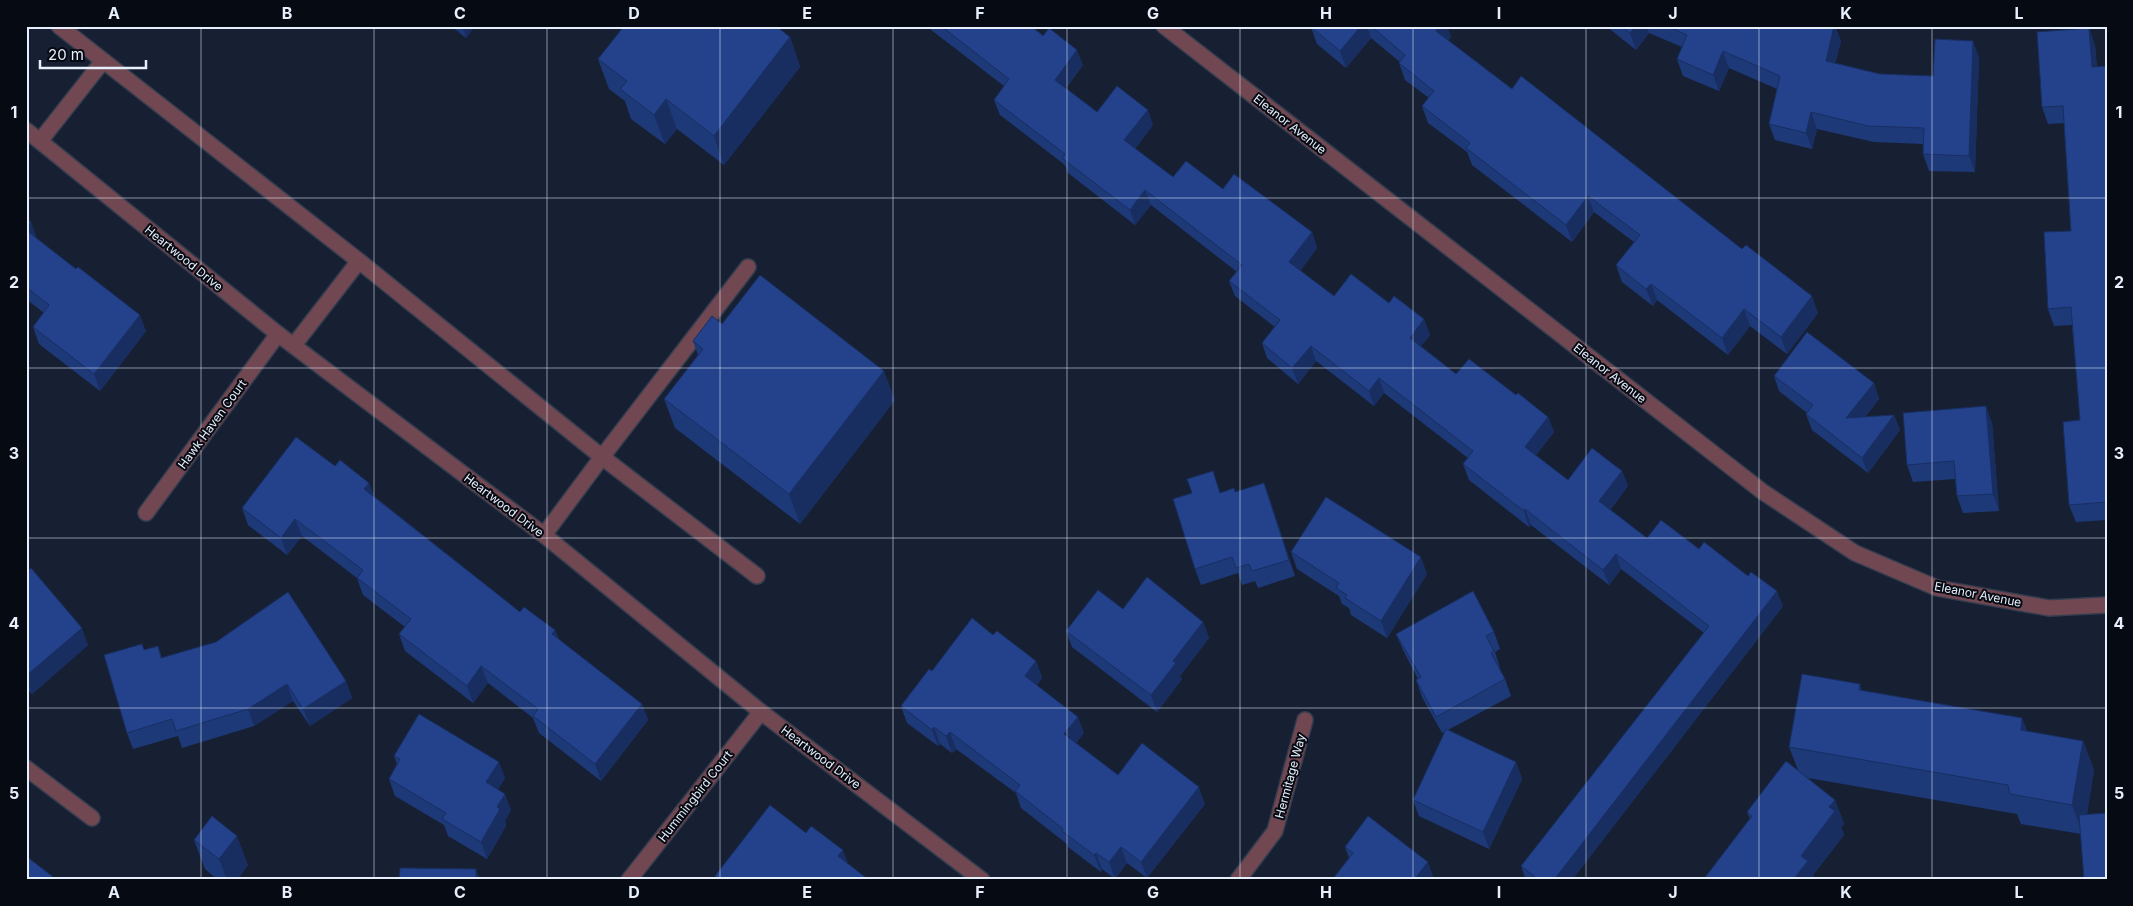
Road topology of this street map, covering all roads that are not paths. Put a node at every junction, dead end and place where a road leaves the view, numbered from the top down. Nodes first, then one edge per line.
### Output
1 (60, 26) edge
2 (1164, 26) edge
3 (103, 61) junction
4 (26, 130) edge
5 (40, 141) junction
6 (359, 261) junction
7 (748, 267) dead end
8 (278, 334) junction
9 (294, 345) junction
10 (602, 457) junction
11 (146, 513) dead end
12 (544, 535) junction
13 (757, 576) dead end
14 (2107, 605) edge
15 (761, 712) junction
16 (1305, 720) dead end
17 (26, 768) edge
18 (92, 818) dead end
19 (629, 880) edge
20 (982, 880) edge
21 (1238, 880) edge

1 - 3 street
2 - 14 street, Eleanor Avenue
3 - 5 street
3 - 6 street
4 - 5 street, Heartwood Drive
5 - 8 street, Heartwood Drive
6 - 9 street
6 - 10 street
7 - 10 street
8 - 9 street, Heartwood Drive
8 - 11 street, Hawk Haven Court
9 - 12 street, Heartwood Drive
10 - 12 street
10 - 13 street
12 - 15 street, Heartwood Drive
15 - 19 street, Hummingbird Court
15 - 20 street, Heartwood Drive
16 - 21 street, Hermitage Way
17 - 18 street

